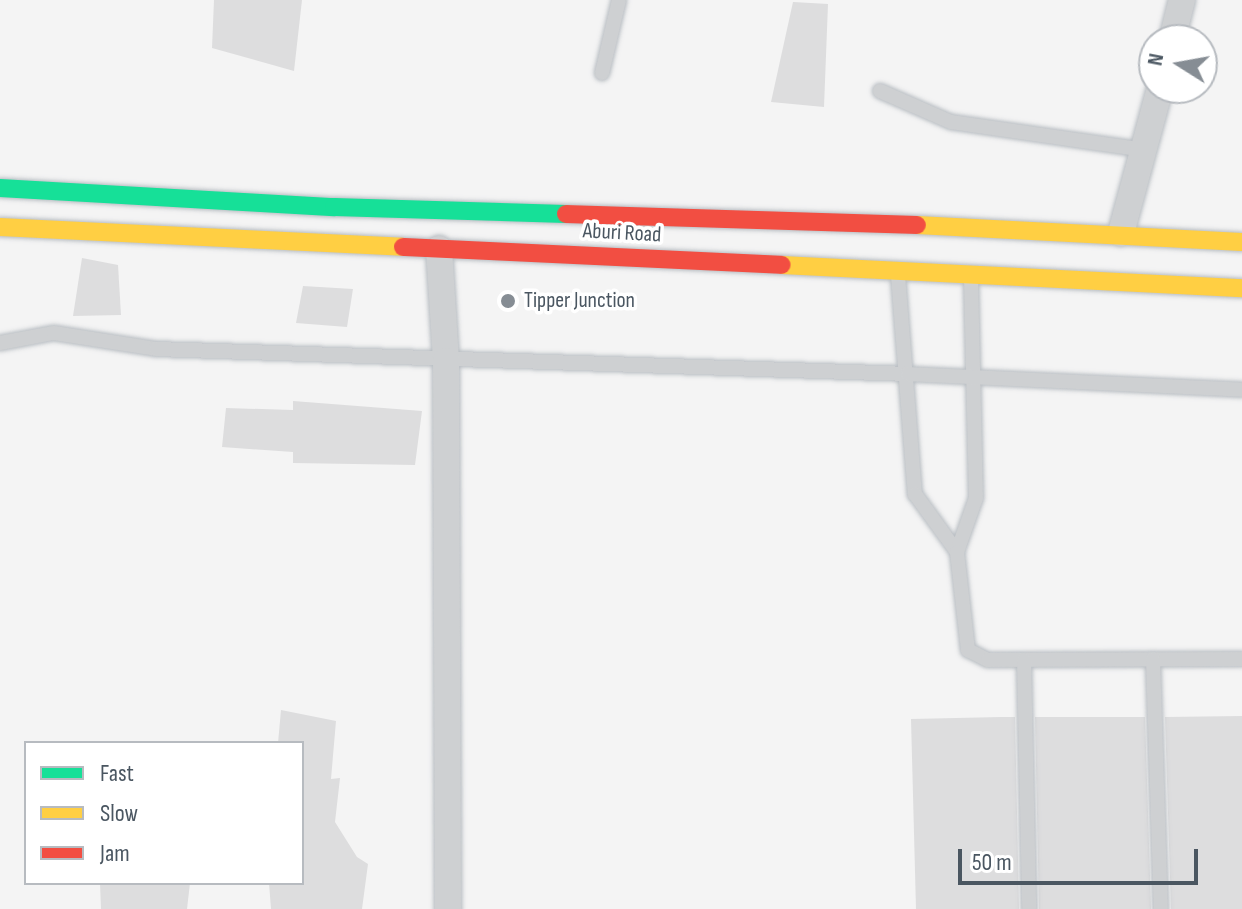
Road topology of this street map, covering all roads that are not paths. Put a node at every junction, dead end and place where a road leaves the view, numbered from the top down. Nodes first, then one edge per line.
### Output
1 (619, 0) edge
2 (1182, 0) edge
3 (1176, 24) edge
4 (602, 73) dead end
5 (880, 91) dead end
6 (1156, 104) edge
7 (1145, 150) junction
8 (0, 188) edge
9 (0, 227) edge
10 (1121, 233) junction
11 (1242, 242) edge
12 (898, 247) junction
13 (439, 249) junction
14 (971, 274) junction
15 (1242, 288) edge
16 (0, 343) edge
17 (446, 361) junction
18 (908, 374) junction
19 (974, 376) junction
20 (1242, 390) edge
21 (957, 552) junction
22 (1153, 659) junction
23 (1242, 659) edge
24 (1024, 660) junction
25 (448, 909) edge
26 (1029, 909) edge
27 (1161, 909) edge

1 - 4 lane
2 - 3 street
5 - 7 lane
6 - 7 street
7 - 10 street
8 - 12 highway, Aburi Road
9 - 13 highway, Aburi Road
10 - 11 highway, Aburi Road
10 - 12 highway, Aburi Road
12 - 13 highway, Aburi Road
12 - 14 highway, Aburi Road
12 - 18 lane
13 - 17 street
14 - 15 highway, Aburi Road
14 - 19 lane
16 - 17 lane
17 - 18 lane
17 - 25 street
18 - 19 lane
18 - 21 lane
19 - 20 lane
19 - 21 lane
21 - 24 lane
22 - 23 lane
22 - 24 lane
22 - 27 lane
24 - 26 lane

